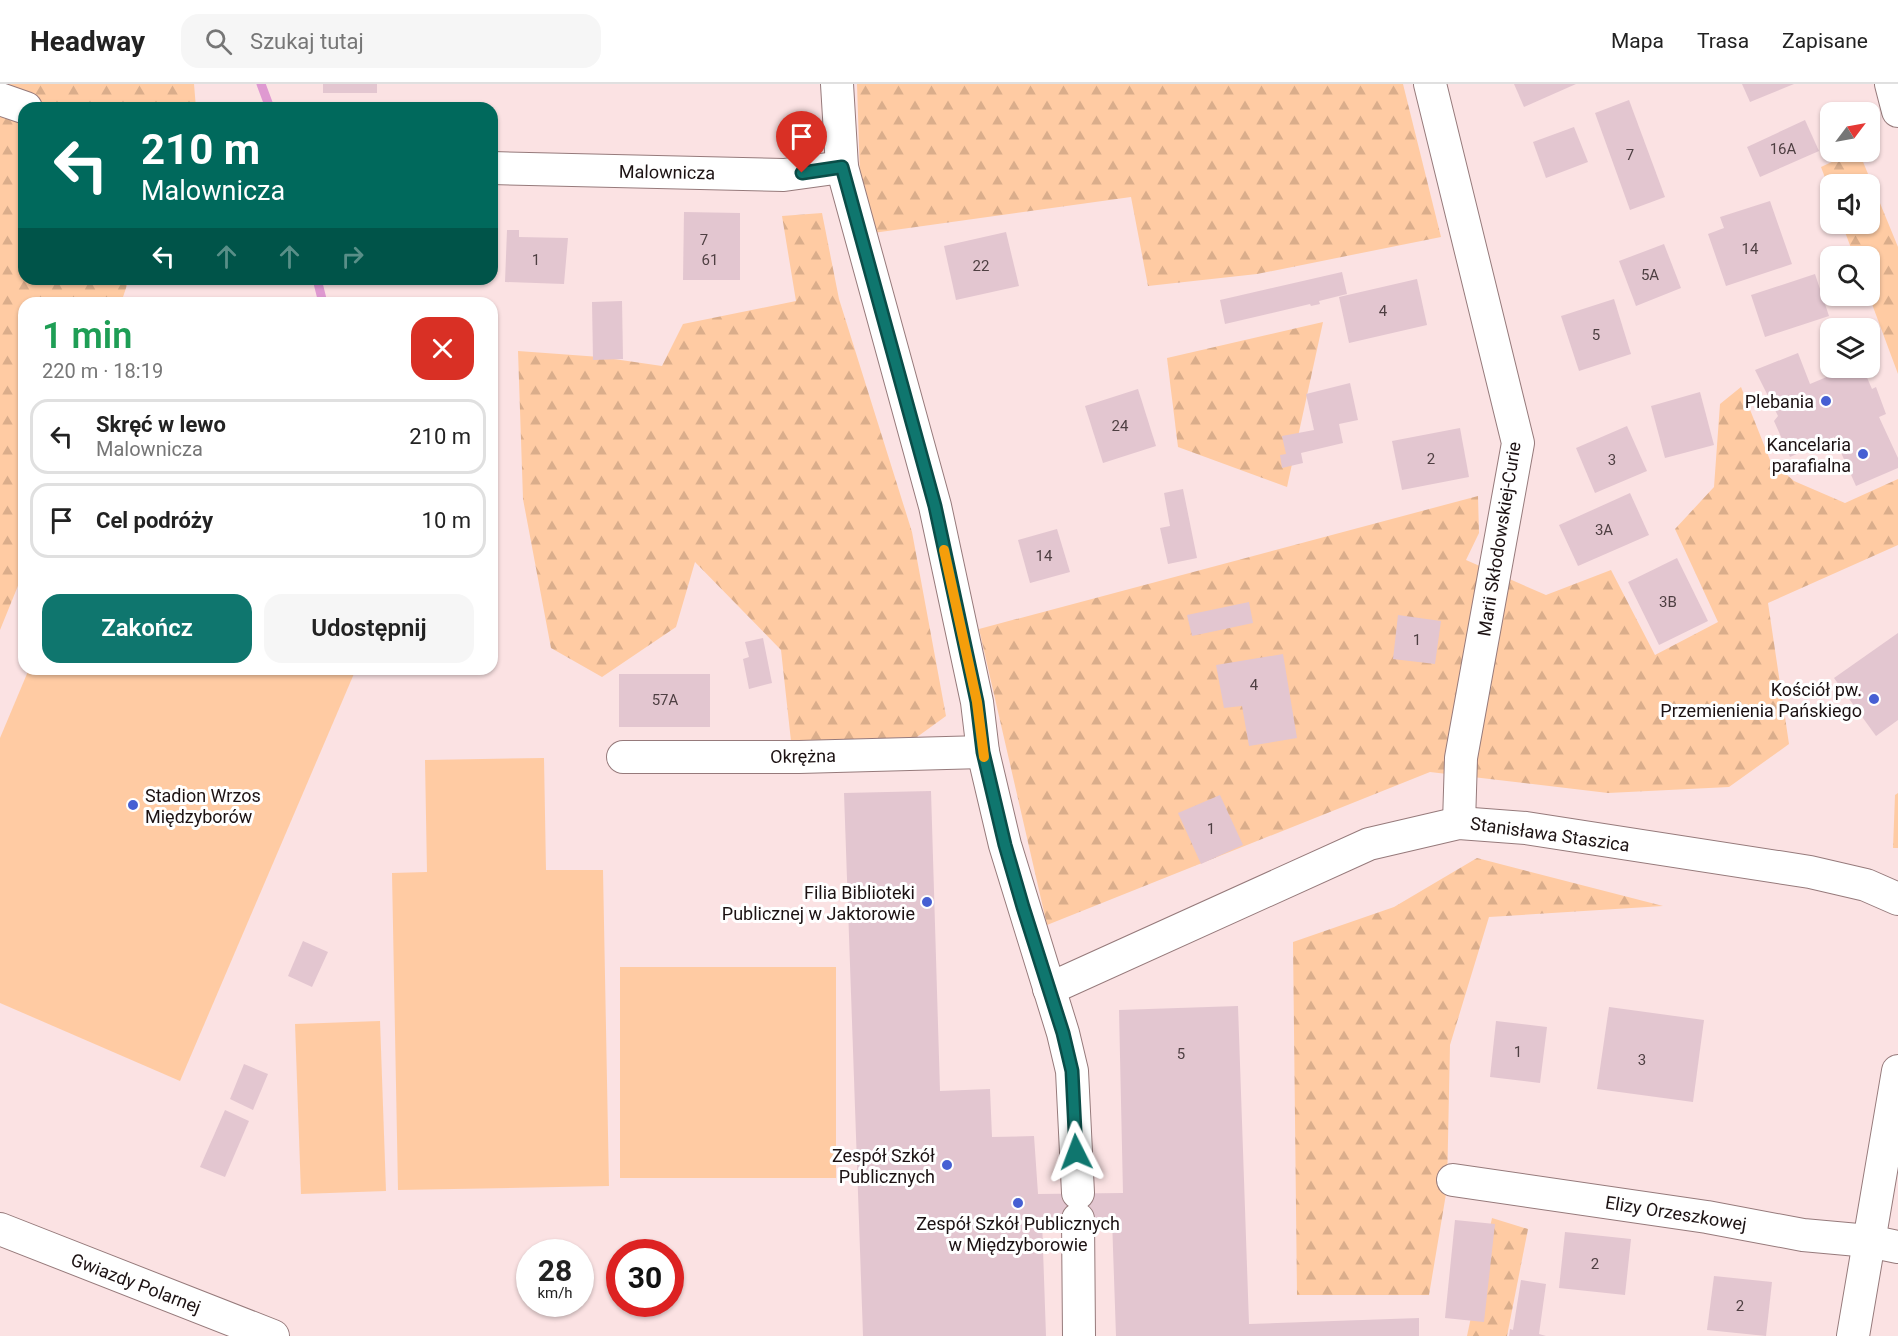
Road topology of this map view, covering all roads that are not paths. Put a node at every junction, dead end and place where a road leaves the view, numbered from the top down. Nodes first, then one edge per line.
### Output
1 (837, 84) edge
2 (1430, 84) edge
3 (1891, 84) edge
4 (0, 99) edge
5 (18, 105) edge
6 (1898, 111) edge
7 (842, 167) junction
8 (498, 168) edge
9 (983, 752) junction
10 (623, 758) dead end
11 (1460, 823) junction
12 (1898, 899) edge
13 (1049, 989) junction
14 (1898, 1071) edge
15 (1453, 1180) dead end
16 (0, 1229) edge
17 (1884, 1244) edge
18 (273, 1336) edge
19 (1079, 1336) edge
20 (1852, 1336) edge

1 - 7 street
2 - 11 street, Marii Skłodowskiej-Curie
3 - 6 street
4 - 5 street
7 - 8 street, Malownicza
7 - 9 street
9 - 10 street, Okrężna
9 - 13 street
11 - 12 street, Stanisława Staszica
11 - 13 street, Stanisława Staszica
13 - 19 street
14 - 17 street
15 - 17 street, Elizy Orzeszkowej
16 - 18 street, Gwiazdy Polarnej
17 - 20 street

